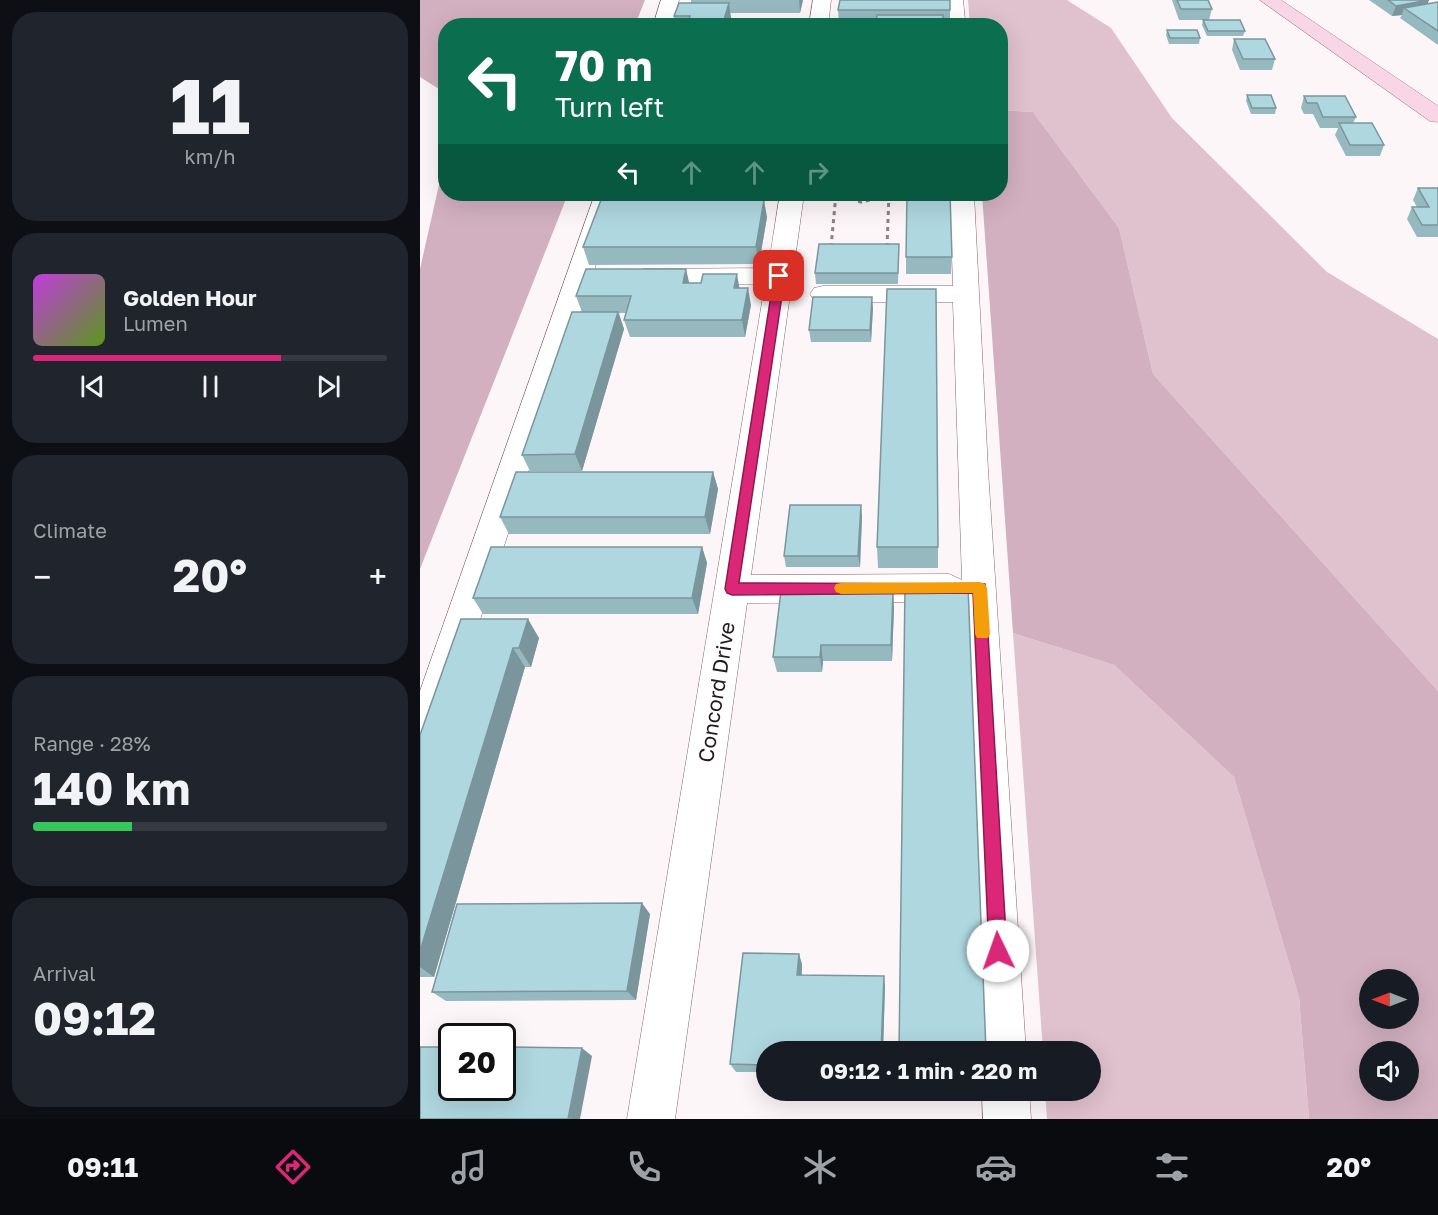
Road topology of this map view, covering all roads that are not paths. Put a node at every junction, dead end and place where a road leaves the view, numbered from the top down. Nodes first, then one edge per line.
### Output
1 (670, 0) edge
2 (822, 0) edge
3 (954, 0) edge
4 (1269, 0) edge
5 (664, 18) edge
6 (819, 18) edge
7 (956, 18) edge
8 (1438, 116) edge
9 (606, 201) edge
10 (791, 201) edge
11 (962, 201) edge
12 (782, 261) junction
13 (599, 278) junction
14 (823, 294) edge
15 (965, 294) junction
16 (980, 588) junction
17 (732, 589) junction
18 (420, 745) edge
19 (1002, 1041) edge
20 (1006, 1101) edge
21 (651, 1119) edge
22 (1007, 1119) edge

1 - 5 street
2 - 6 street
3 - 7 street
4 - 8 main road
9 - 13 street
10 - 12 street, Concord Drive
11 - 15 street
12 - 13 street
12 - 17 street, Concord Drive
13 - 18 street
14 - 15 street
15 - 16 street
16 - 17 street
16 - 19 street
17 - 21 street, Concord Drive
20 - 22 street

